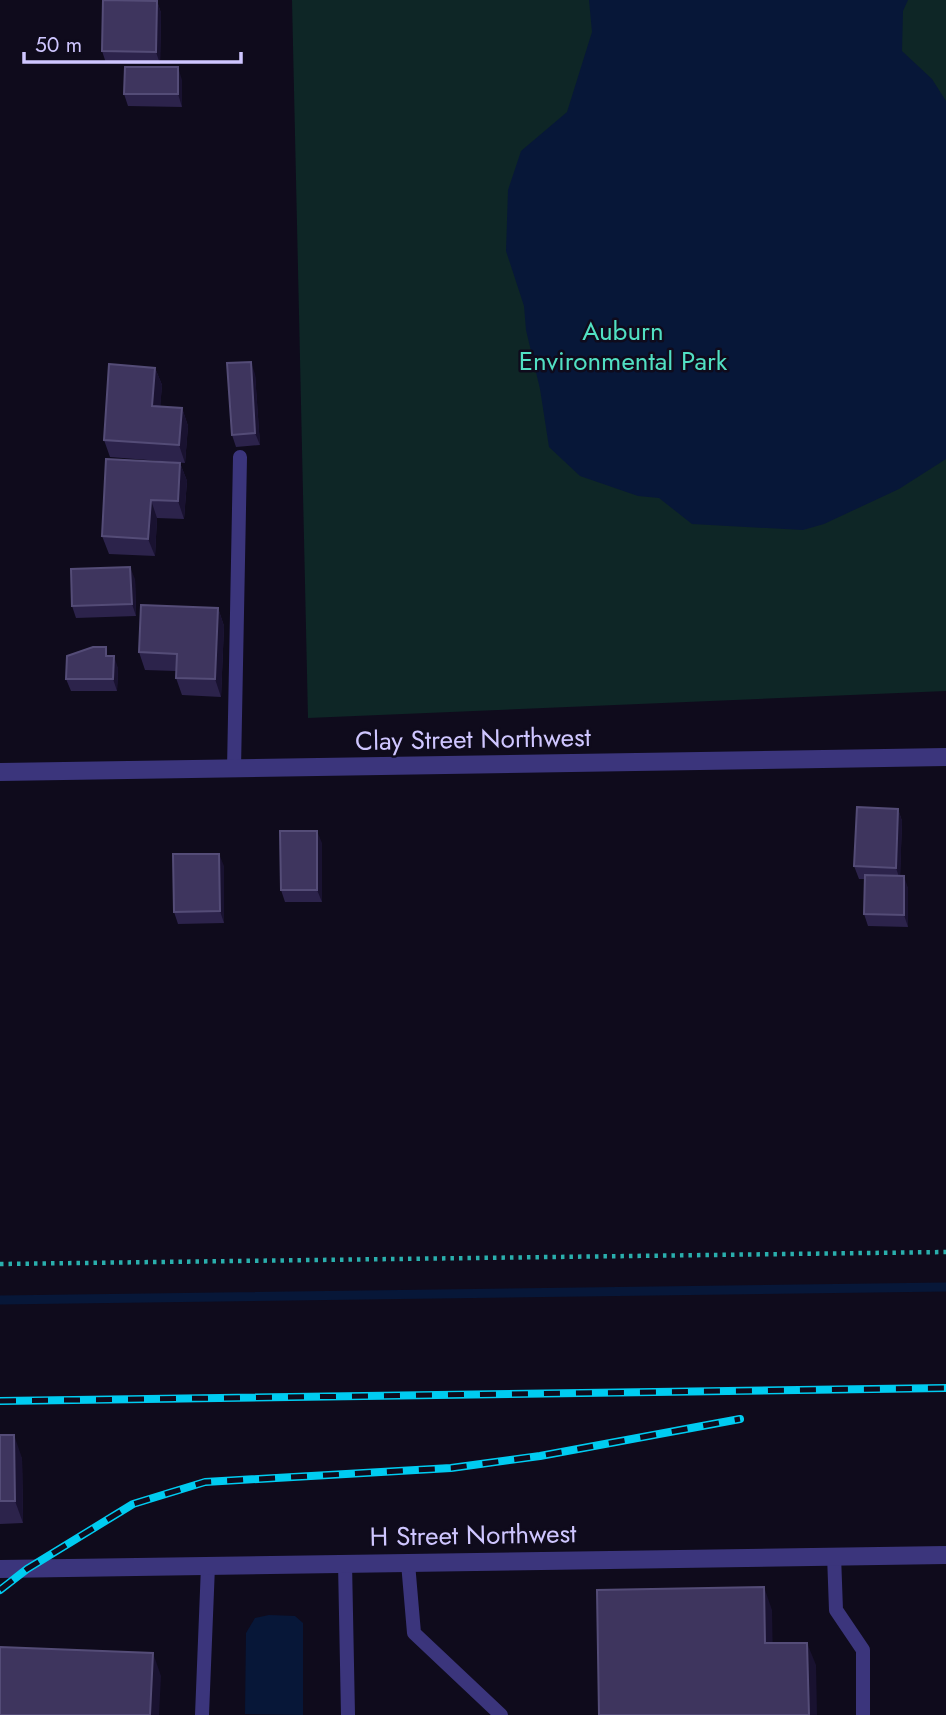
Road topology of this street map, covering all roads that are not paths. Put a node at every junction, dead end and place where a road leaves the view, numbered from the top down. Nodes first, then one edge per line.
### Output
1 (240, 457) dead end
2 (946, 757) edge
3 (234, 769) junction
4 (0, 772) edge
5 (834, 1555) junction
6 (946, 1555) edge
7 (345, 1563) junction
8 (408, 1563) junction
9 (208, 1566) junction
10 (0, 1569) edge
11 (202, 1715) edge
12 (348, 1715) edge
13 (501, 1715) edge
14 (863, 1715) edge

1 - 3 lane
2 - 3 street, Clay Street Northwest
3 - 4 street, Clay Street Northwest
5 - 6 street, H Street Northwest
5 - 8 street, H Street Northwest
5 - 14 lane
7 - 8 street, H Street Northwest
7 - 9 street, H Street Northwest
7 - 12 lane
8 - 13 lane
9 - 10 street, H Street Northwest
9 - 11 lane

